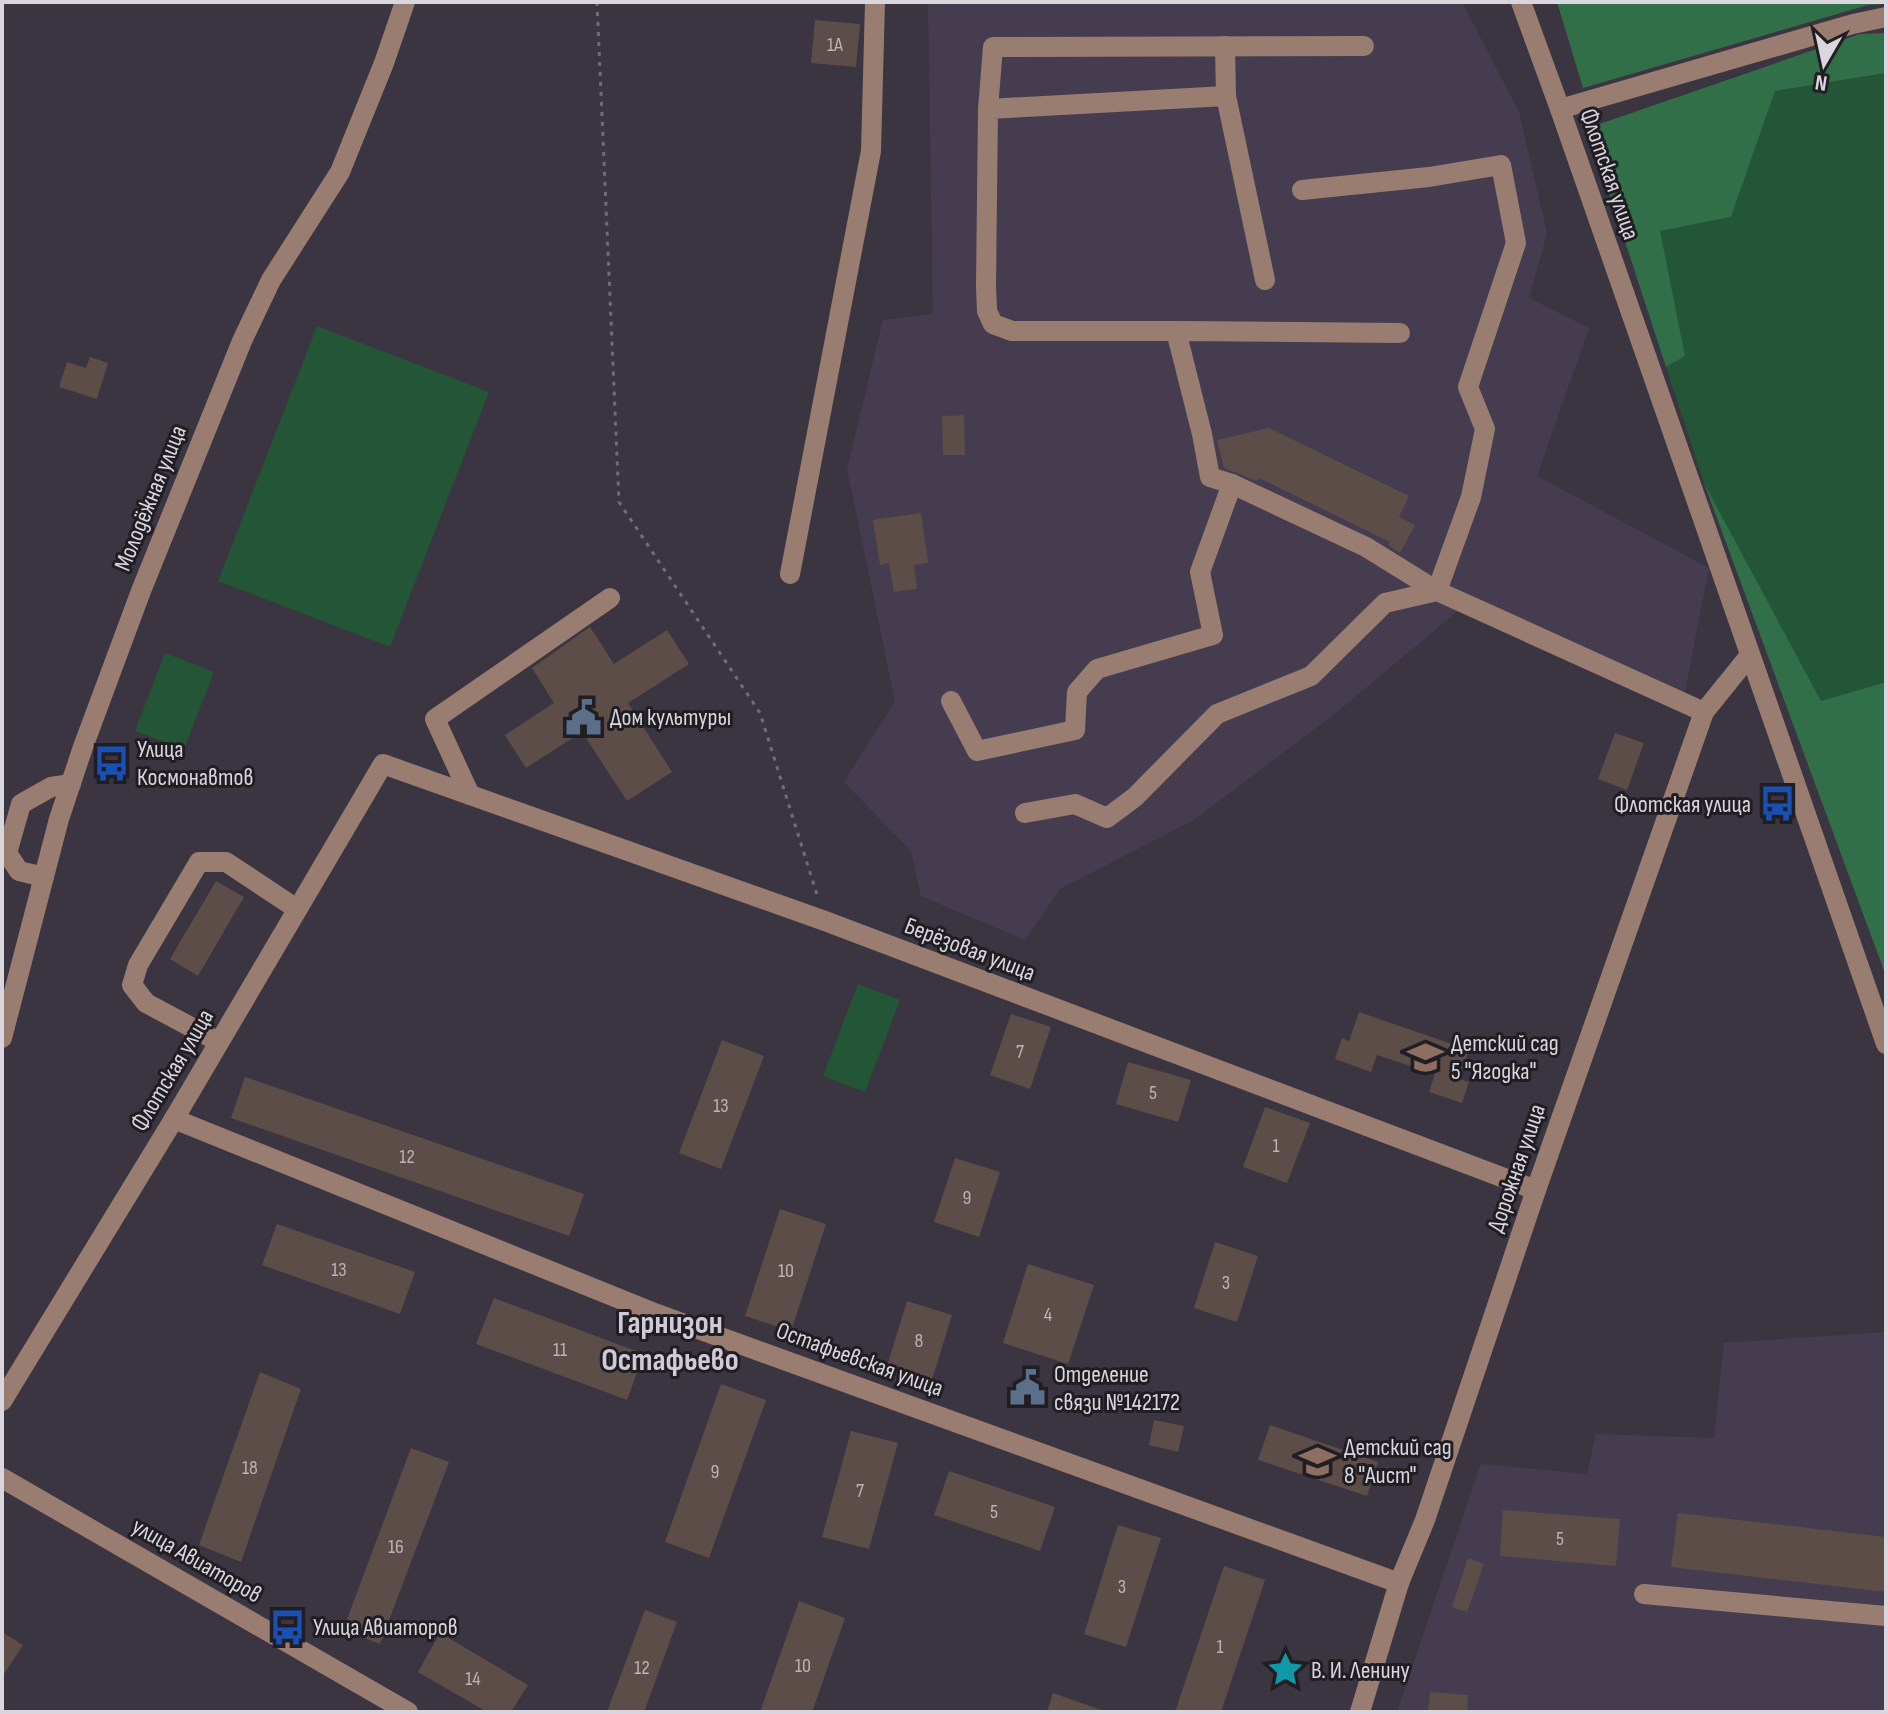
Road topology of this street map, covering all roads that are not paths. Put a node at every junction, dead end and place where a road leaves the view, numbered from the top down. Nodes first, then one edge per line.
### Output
1 (405, 2) edge
2 (875, 2) edge
3 (1521, 2) edge
4 (1886, 17) edge
5 (1225, 46) junction
6 (1364, 46) dead end
7 (1226, 96) junction
8 (988, 109) junction
9 (1560, 109) junction
10 (1302, 190) dead end
11 (1265, 280) dead end
12 (1176, 331) junction
13 (1400, 333) dead end
14 (1232, 484) junction
15 (790, 574) dead end
16 (1437, 591) junction
17 (610, 598) dead end
18 (1750, 655) junction
19 (951, 701) dead end
20 (1704, 712) junction
21 (383, 764) joint
22 (71, 784) junction
23 (470, 795) junction
24 (1025, 813) dead end
25 (44, 877) junction
26 (297, 909) junction
27 (2, 1038) edge
28 (219, 1042) junction
29 (1886, 1044) edge
30 (174, 1119) junction
31 (1536, 1190) junction
32 (2, 1401) edge
33 (2, 1478) edge
34 (1399, 1583) junction
35 (1644, 1594) dead end
36 (1886, 1616) edge
37 (408, 1712) edge
38 (1360, 1712) edge

1 - 22 street, Молодёжная улица
2 - 15 street
3 - 9 street, Флотская улица
4 - 9 street
5 - 6 street
5 - 7 street
5 - 8 street
7 - 8 street
7 - 11 street
8 - 12 street
9 - 18 street, Флотская улица
10 - 16 street
12 - 13 street
12 - 14 street
14 - 16 street
14 - 19 street
16 - 20 street
16 - 24 street
17 - 23 street
18 - 20 street, Дорожная улица
18 - 29 street, Флотская улица
20 - 31 street, Дорожная улица
21 - 23 street, Берёзовая улица
21 - 26 street, Флотская улица
22 - 25 street, Молодёжная улица
22 - 25 street
23 - 31 street, Берёзовая улица
25 - 27 street, Молодёжная улица
26 - 28 street, Флотская улица
26 - 28 street
28 - 30 street, Флотская улица
30 - 32 street, Флотская улица
30 - 34 street, Остафьевская улица
31 - 34 street, Дорожная улица
33 - 37 street, улица Авиаторов
34 - 38 street, Дорожная улица
35 - 36 street

